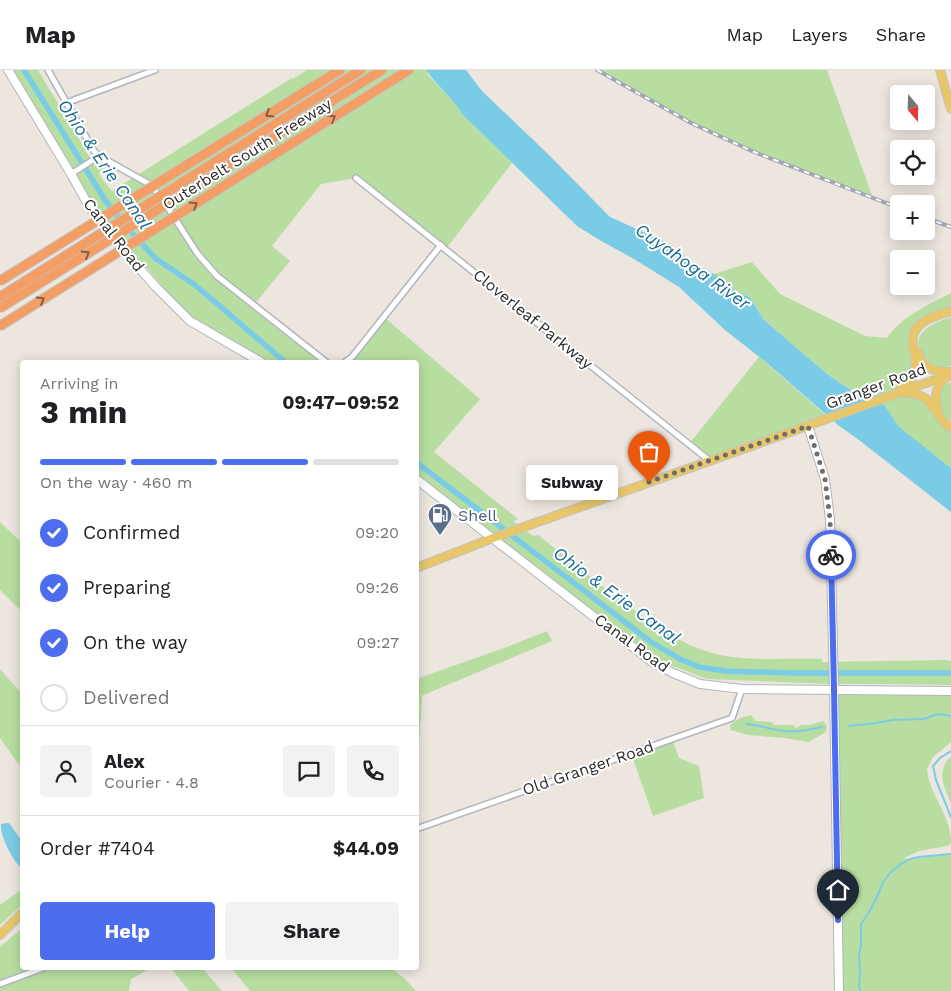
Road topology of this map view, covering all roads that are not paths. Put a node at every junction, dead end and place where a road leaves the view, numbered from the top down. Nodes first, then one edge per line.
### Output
1 (8, 70) edge
2 (48, 70) edge
3 (155, 70) edge
4 (340, 70) edge
5 (361, 70) edge
6 (382, 70) edge
7 (409, 70) edge
8 (940, 70) edge
9 (66, 103) junction
10 (951, 109) edge
11 (99, 156) junction
12 (71, 174) junction
13 (356, 178) dead end
14 (441, 245) junction
15 (0, 282) edge
16 (0, 297) edge
17 (0, 308) edge
18 (951, 313) edge
19 (0, 326) edge
20 (258, 360) edge
21 (323, 360) edge
22 (348, 360) edge
23 (951, 373) edge
24 (897, 393) junction
25 (951, 423) edge
26 (808, 426) junction
27 (951, 428) edge
28 (710, 461) junction
29 (419, 481) edge
30 (493, 538) junction
31 (419, 567) edge
32 (834, 687) junction
33 (742, 689) junction
34 (951, 691) edge
35 (419, 828) edge
36 (20, 915) edge
37 (0, 935) edge
38 (37, 970) edge
39 (0, 984) edge
40 (839, 991) edge

1 - 12 street, Canal Road
2 - 9 street
3 - 9 street
4 -> 15 highway, Outerbelt South Freeway, bridge
5 - 16 highway, bridge
17 -> 6 highway, bridge
19 -> 7 highway, Outerbelt South Freeway, bridge
8 - 10 main road
9 - 11 street
11 - 12 street
11 - 21 street
12 - 20 street, Canal Road
13 - 14 street, Cloverleaf Parkway
14 - 22 street
14 - 28 street, Cloverleaf Parkway
18 - 23 main road
18 - 24 main road
23 - 24 main road, Granger Road
23 - 25 main road
24 - 26 main road, Granger Road
24 - 27 main road
26 - 28 main road, Granger Road
26 - 32 street
28 - 30 main road, Granger Road
29 - 30 street, Canal Road
30 - 31 main road, Granger Road
30 - 33 street, Canal Road
32 - 33 street, Canal Road
32 - 34 street, Canal Road
32 - 40 street
33 - 35 street, Old Granger Road
36 - 37 main road
38 - 39 street

